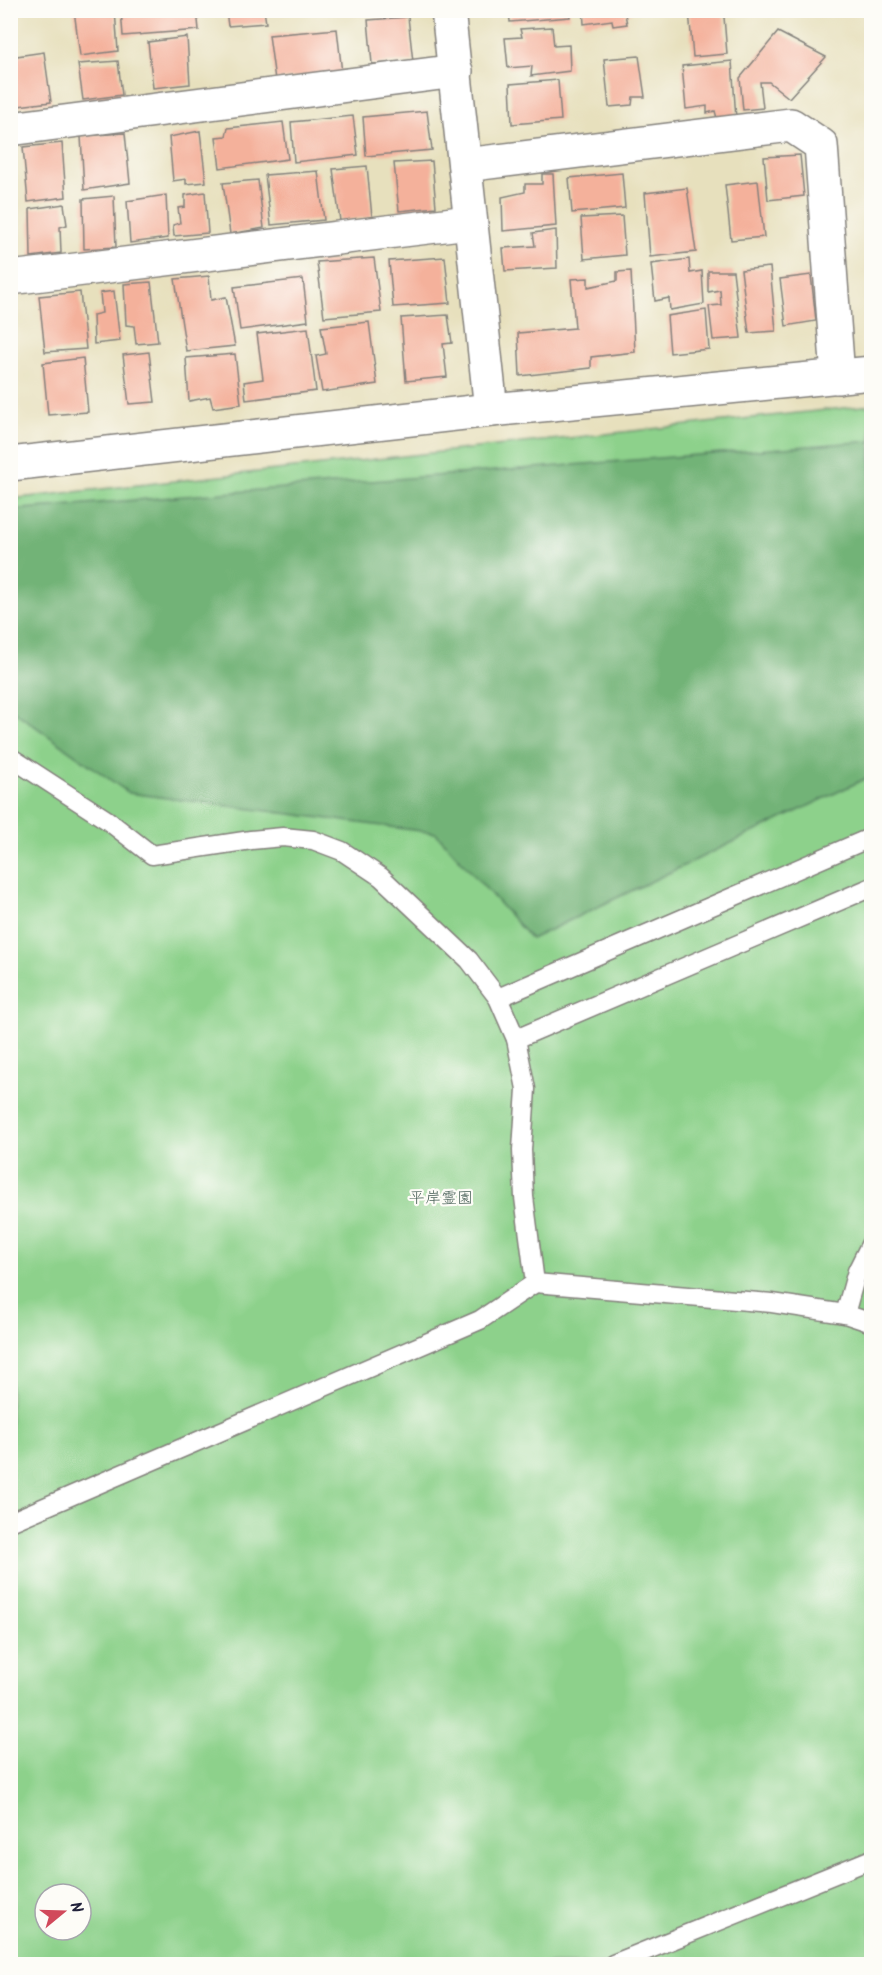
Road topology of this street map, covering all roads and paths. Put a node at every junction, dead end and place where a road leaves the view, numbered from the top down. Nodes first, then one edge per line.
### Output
1 (448, 10) edge
2 (456, 71) junction
3 (10, 129) edge
4 (465, 165) junction
5 (469, 222) junction
6 (10, 278) edge
7 (872, 374) edge
8 (838, 377) junction
9 (491, 410) junction
10 (10, 464) edge
11 (10, 757) edge
12 (872, 837) edge
13 (872, 887) edge
14 (498, 998) junction
15 (516, 1040) junction
16 (872, 1241) edge
17 (535, 1283) junction
18 (845, 1314) junction
19 (872, 1323) edge
20 (10, 1522) edge
21 (872, 1859) edge
22 (613, 1965) edge

1 - 2 street
2 - 3 street
2 - 4 street
4 - 5 street
4 - 8 street
5 - 6 street
5 - 9 street
7 - 8 street
8 - 9 street
9 - 10 street
11 - 14 lane
12 - 14 lane
13 - 15 lane
14 - 15 lane
15 - 17 lane
16 - 18 lane
17 - 18 lane
17 - 20 lane
18 - 19 lane
21 - 22 lane

